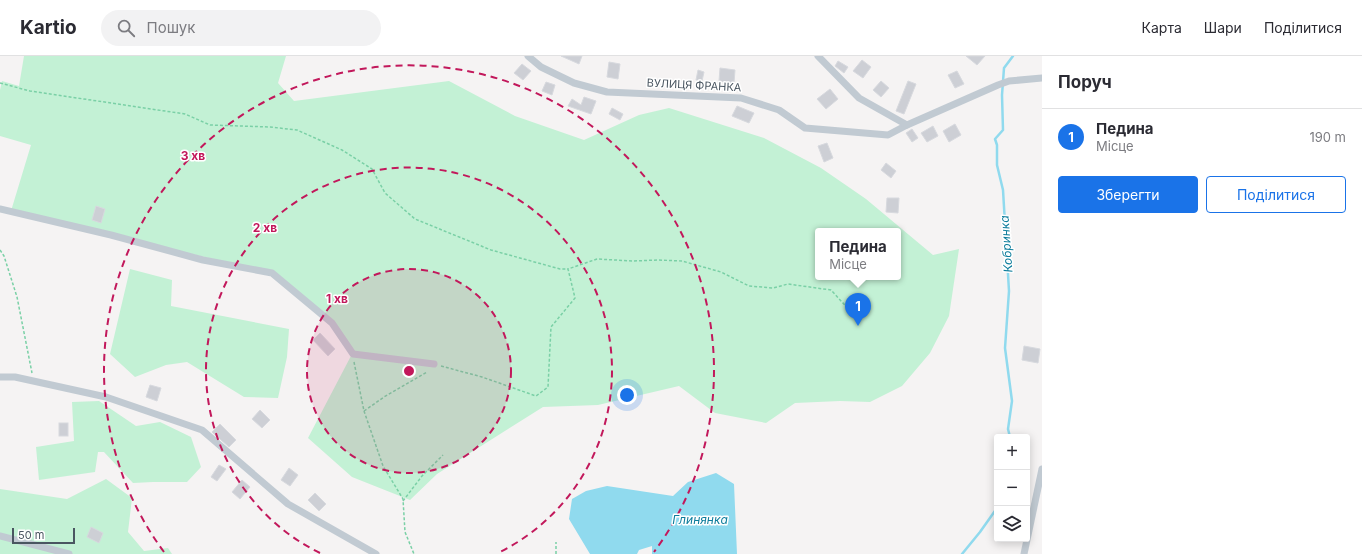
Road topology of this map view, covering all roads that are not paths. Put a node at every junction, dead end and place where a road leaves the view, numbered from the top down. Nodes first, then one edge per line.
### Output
1 (528, 56) edge
2 (818, 56) edge
3 (1042, 78) edge
4 (907, 124) junction
5 (0, 209) edge
6 (436, 364) road end
7 (0, 377) edge
8 (1042, 468) edge
9 (0, 536) edge
10 (69, 554) edge
11 (376, 554) edge
12 (1024, 554) edge

1 - 4 street, ВУЛИЦЯ ФРАНКА
2 - 4 street
3 - 4 street, ВУЛИЦЯ ФРАНКА
5 - 6 street
7 - 11 street
8 - 12 street
9 - 10 street

